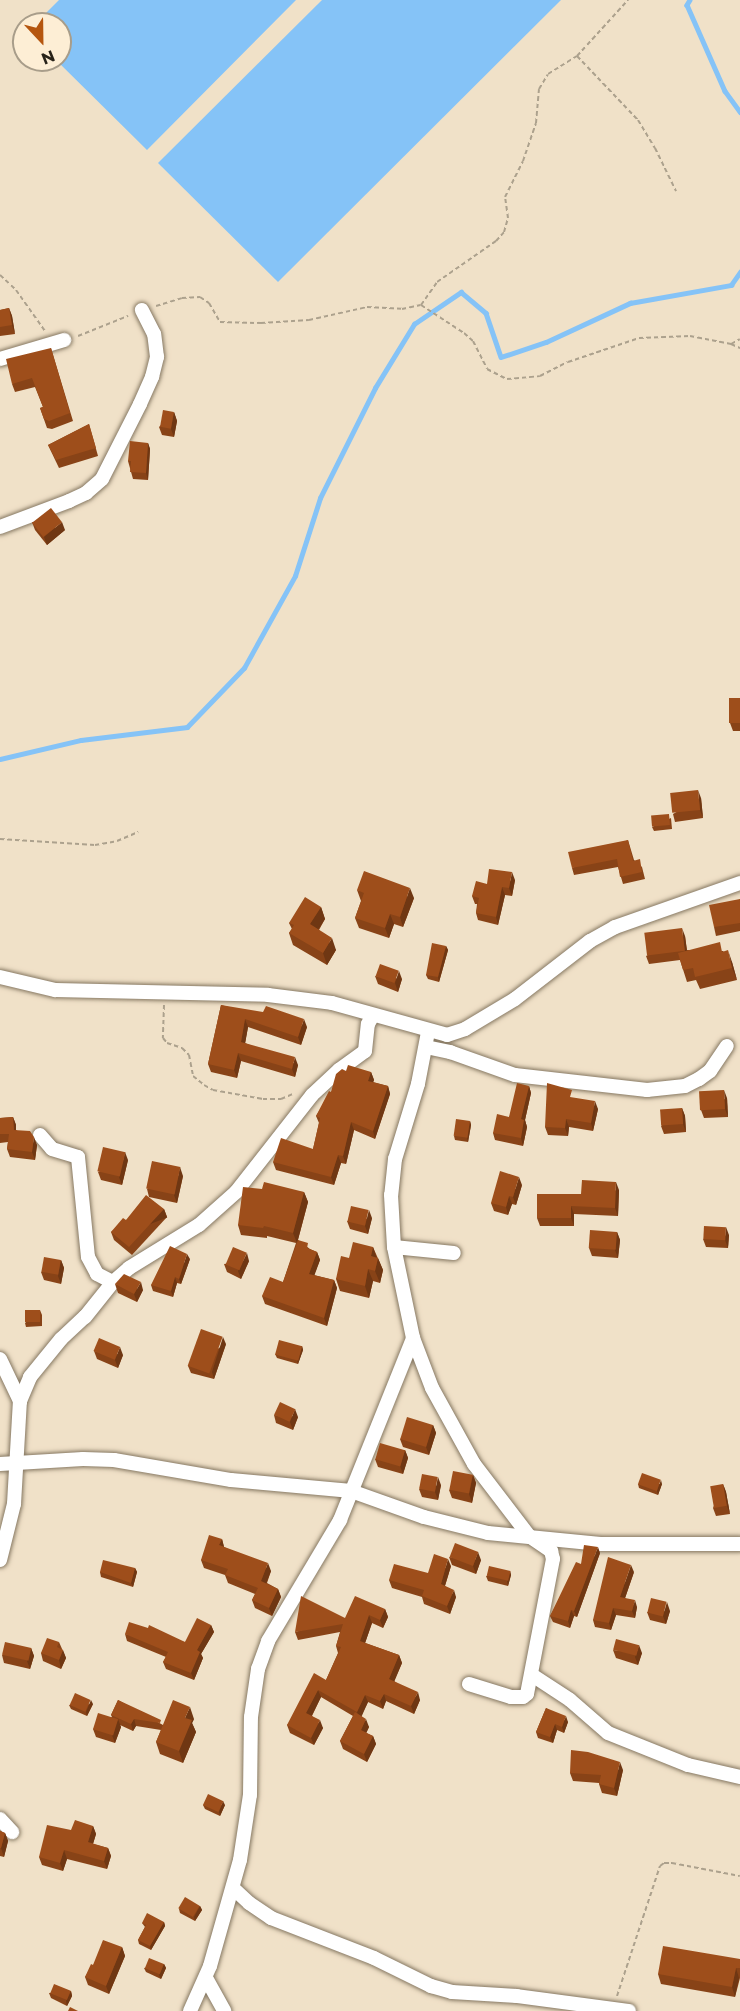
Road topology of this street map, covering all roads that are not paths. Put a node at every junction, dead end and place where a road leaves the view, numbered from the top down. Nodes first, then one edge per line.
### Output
1 (142, 310) road end
2 (64, 340) road end
3 (0, 358) edge
4 (0, 527) edge
5 (740, 883) edge
6 (0, 977) edge
7 (373, 1015) junction
8 (428, 1032) junction
9 (727, 1046) dead end
10 (426, 1047) junction
11 (40, 1135) dead end
12 (394, 1247) junction
13 (454, 1253) dead end
14 (113, 1282) junction
15 (412, 1338) junction
16 (0, 1359) edge
17 (20, 1401) junction
18 (18, 1462) junction
19 (0, 1464) edge
20 (351, 1491) junction
21 (530, 1536) junction
22 (740, 1544) edge
23 (0, 1560) edge
24 (532, 1675) junction
25 (469, 1684) dead end
26 (740, 1777) edge
27 (0, 1819) edge
28 (12, 1832) dead end
29 (233, 1888) junction
30 (206, 1978) junction
31 (190, 2011) edge
32 (224, 2011) edge
33 (629, 2011) edge

1 - 4 street
2 - 3 street
5 - 8 street
6 - 7 street
7 - 8 street
7 - 14 street
8 - 10 street
9 - 10 street
10 - 12 street
11 - 14 street
12 - 13 street
12 - 15 street
14 - 17 street
15 - 20 street
15 - 21 street
16 - 17 street
17 - 18 street
18 - 19 street
18 - 20 street
18 - 23 street
20 - 21 street
20 - 29 street
21 - 22 street
21 - 24 street
24 - 25 street
24 - 26 street
27 - 28 street
29 - 30 street
29 - 33 street
30 - 31 street
30 - 32 street

